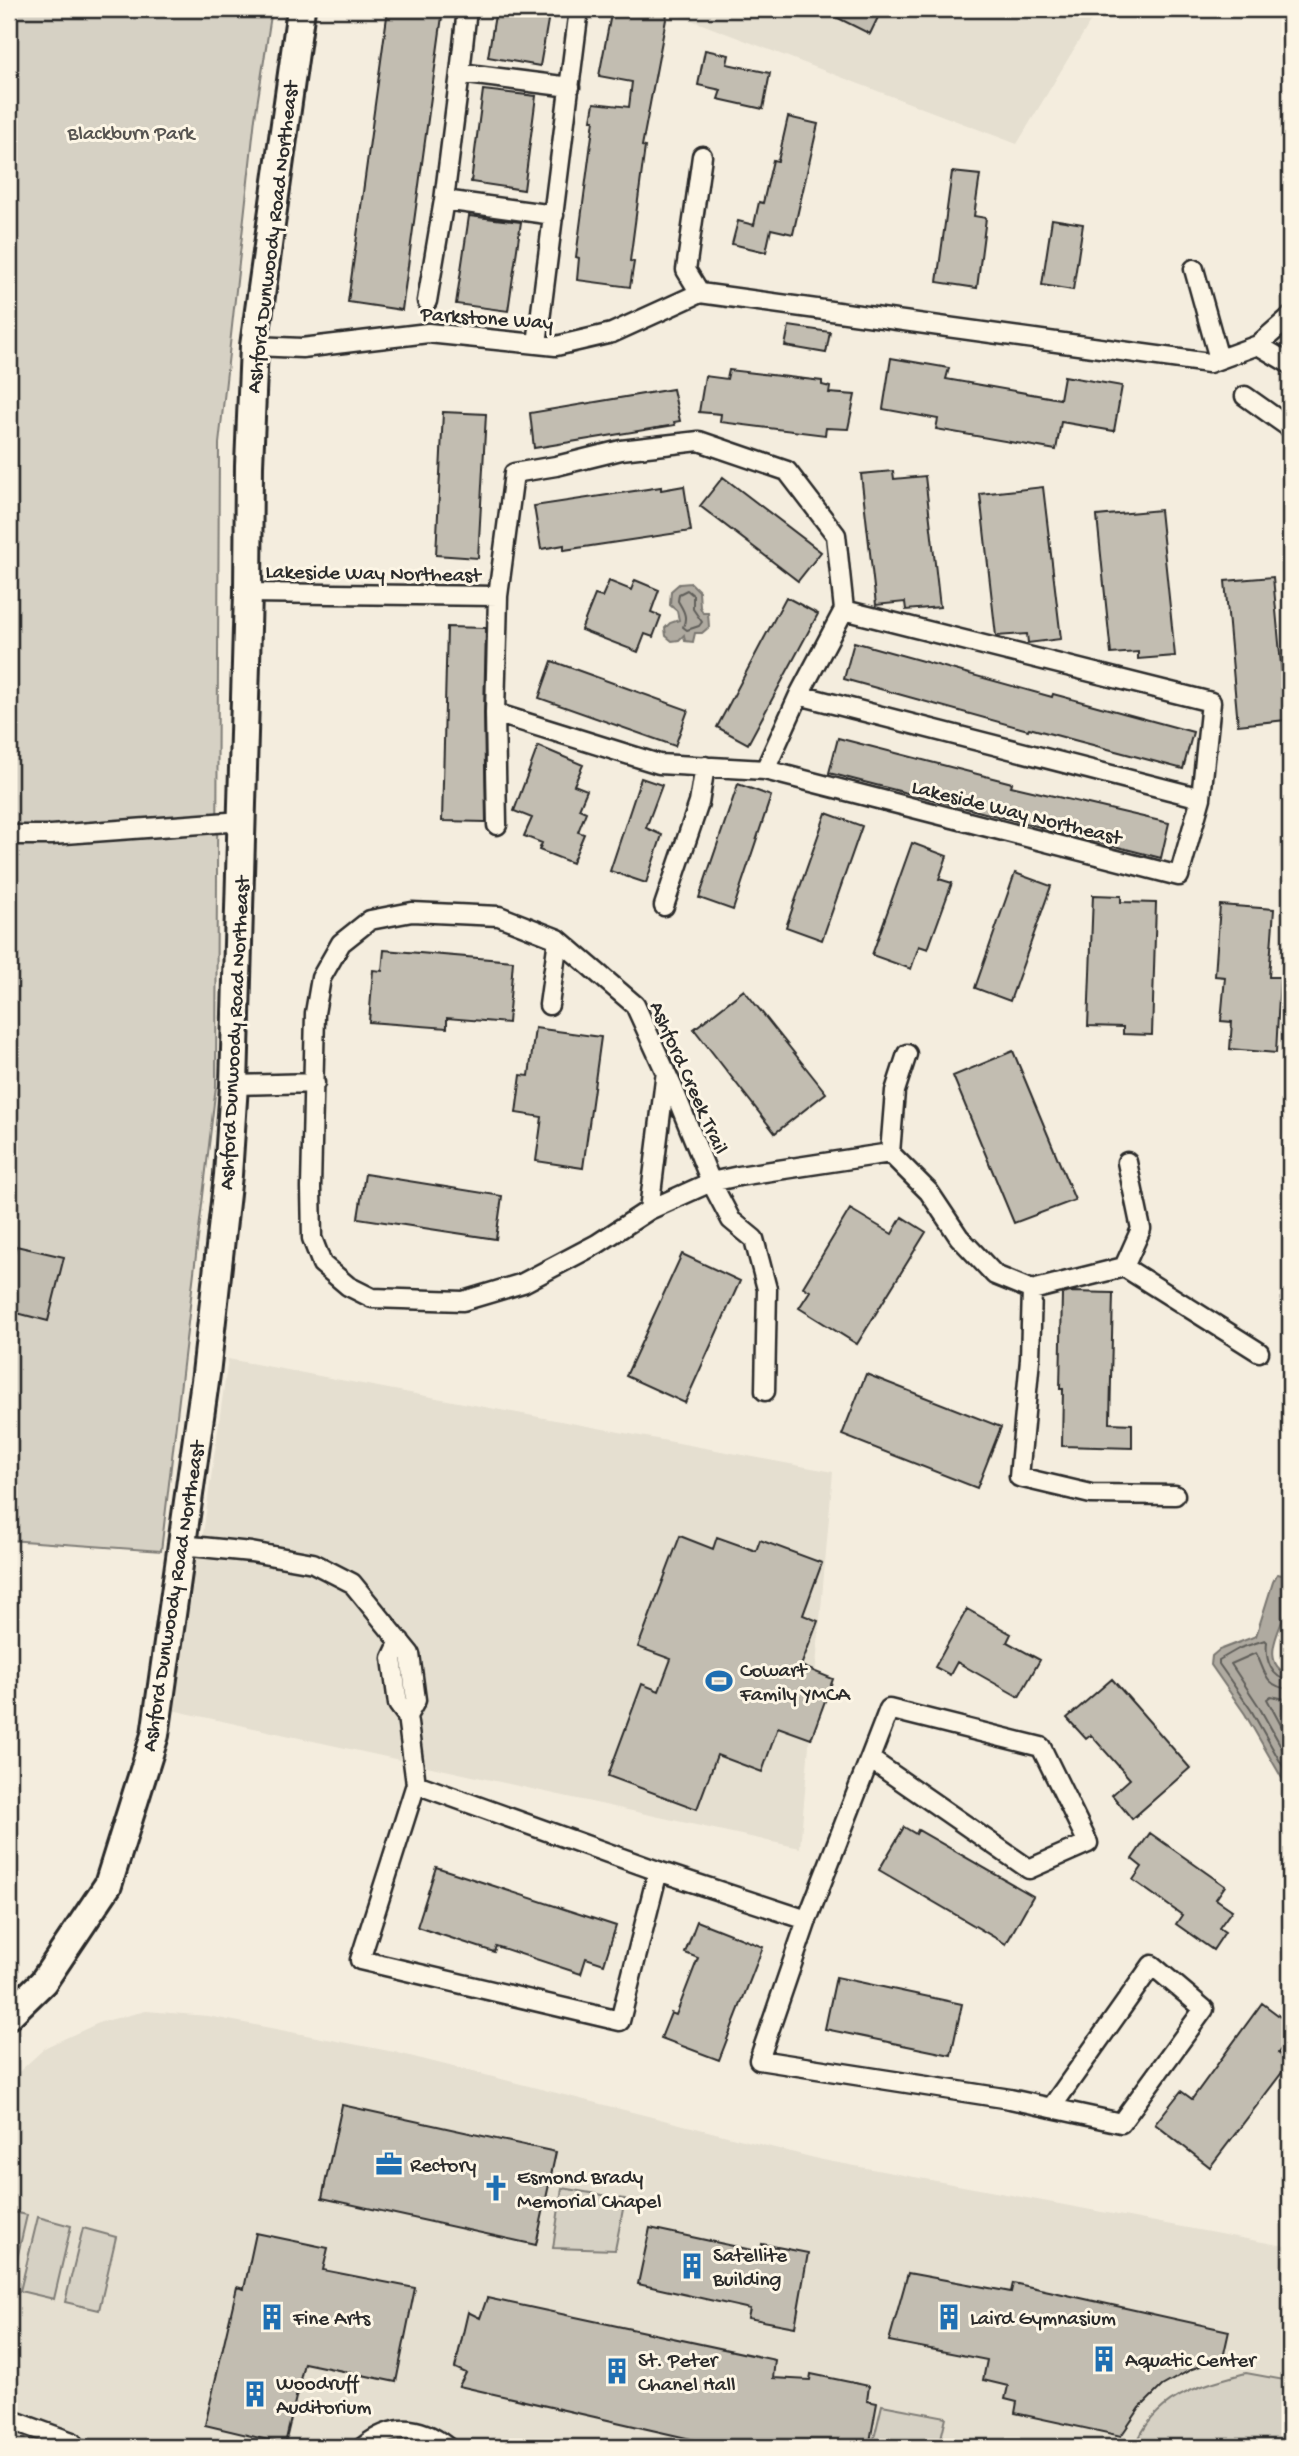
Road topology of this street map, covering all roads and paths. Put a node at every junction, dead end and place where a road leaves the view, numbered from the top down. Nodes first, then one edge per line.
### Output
1 (301, 9) edge
2 (467, 9) edge
3 (579, 9) edge
4 (460, 73) junction
5 (570, 87) junction
6 (702, 156) dead end
7 (444, 200) junction
8 (554, 215) junction
9 (1194, 269) dead end
10 (700, 293) junction
11 (427, 300) dead end
12 (1290, 317) edge
13 (537, 344) junction
14 (1258, 345) junction
15 (254, 346) junction
16 (1219, 359) junction
17 (1290, 365) edge
18 (1245, 396) dead end
19 (1290, 428) edge
20 (248, 593) junction
21 (498, 596) junction
22 (844, 610) junction
23 (799, 695) junction
24 (495, 713) junction
25 (705, 766) junction
26 (765, 770) junction
27 (1201, 798) junction
28 (242, 821) junction
29 (497, 825) dead end
30 (9, 835) edge
31 (664, 906) dead end
32 (558, 939) junction
33 (550, 1005) dead end
34 (907, 1054) dead end
35 (666, 1071) junction
36 (315, 1083) junction
37 (234, 1085) junction
38 (890, 1153) junction
39 (1128, 1162) dead end
40 (712, 1182) junction
41 (649, 1210) junction
42 (1124, 1267) junction
43 (1032, 1290) junction
44 (1259, 1352) dead end
45 (765, 1391) dead end
46 (1175, 1495) dead end
47 (181, 1545) junction
48 (870, 1759) junction
49 (416, 1784) junction
50 (658, 1871) junction
51 (807, 1920) junction
52 (9, 2015) edge
53 (1051, 2108) junction
54 (9, 2419) edge
55 (77, 2447) edge
56 (363, 2447) edge
57 (447, 2447) edge

1 - 15 main road, Ashford Dunwoody Road Northeast
2 - 4 street
3 - 5 street
4 - 5 street
4 - 7 street
5 - 8 street
6 - 10 street
7 - 8 street
7 - 11 street
8 - 13 street
9 - 16 street
10 - 13 street, Parkstone Way
10 - 16 street
12 - 14 street
13 - 15 street, Parkstone Way
14 - 16 street
14 - 17 street
15 - 20 main road, Ashford Dunwoody Road Northeast
18 - 19 street
20 - 21 street, Lakeside Way Northeast
20 - 28 main road, Ashford Dunwoody Road Northeast
21 - 22 street, Lakeside Way Northeast
21 - 24 street, Lakeside Way Northeast
22 - 23 street
22 - 27 street, Lakeside Way Northeast
23 - 26 street
23 - 27 street
24 - 25 street, Lakeside Way Northeast
24 - 29 street
25 - 26 street, Lakeside Way Northeast
25 - 31 street
26 - 27 street, Lakeside Way Northeast
28 - 30 street
28 - 37 main road, Ashford Dunwoody Road Northeast
32 - 33 street
32 - 35 street, Ashford Creek Trail
32 - 36 street, Ashford Creek Trail
34 - 38 street
35 - 40 street, Ashford Creek Trail
35 - 41 street
36 - 37 street
36 - 41 street, Ashford Creek Trail
37 - 47 main road, Ashford Dunwoody Road Northeast
38 - 40 street, Ashford Creek Trail
38 - 43 street
39 - 42 street
40 - 41 street, Ashford Creek Trail
40 - 45 street, Ashford Creek Trail
42 - 43 street
42 - 44 street
43 - 46 street
47 - 49 street
47 - 52 main road, Ashford Dunwoody Road Northeast
48 - 48 street
48 - 51 street
49 - 50 street
49 - 50 street
50 - 51 street
51 - 53 street
53 - 53 street
54 - 55 street
56 - 57 street

